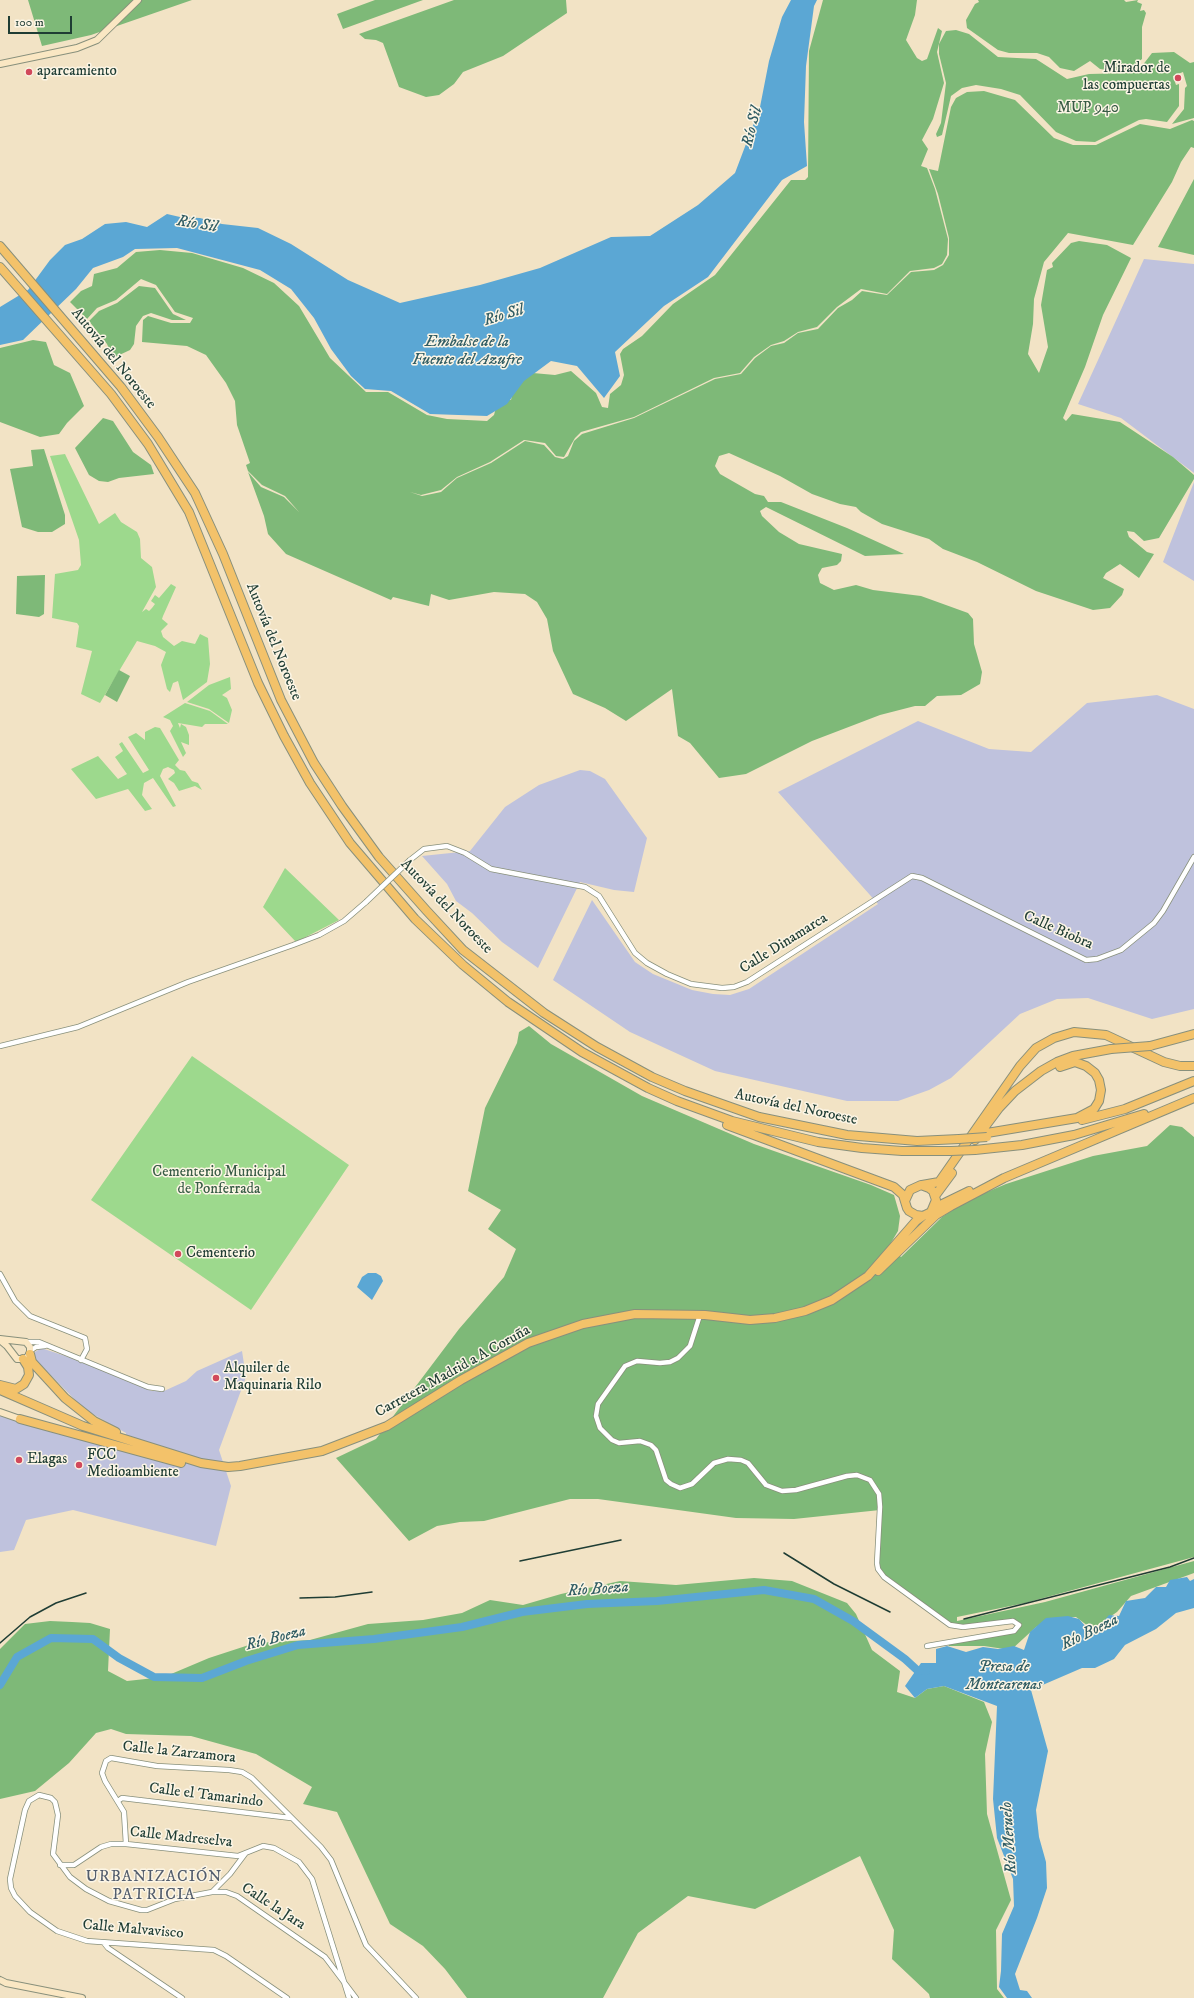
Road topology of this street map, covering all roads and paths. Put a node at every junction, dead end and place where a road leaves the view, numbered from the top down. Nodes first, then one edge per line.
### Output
1 (138, 0) edge
2 (0, 64) edge
3 (0, 246) edge
4 (0, 267) edge
5 (1194, 857) edge
6 (922, 878) joint
7 (1194, 1034) edge
8 (0, 1046) edge
9 (582, 1052) junction
10 (1194, 1066) edge
11 (1194, 1081) edge
12 (1015, 1091) junction
13 (1194, 1094) edge
14 (1194, 1098) edge
15 (987, 1135) junction
16 (952, 1171) junction
17 (1004, 1178) junction
18 (925, 1187) junction
19 (935, 1196) junction
20 (906, 1205) junction
21 (934, 1208) junction
22 (923, 1216) junction
23 (904, 1234) junction
24 (0, 1274) edge
25 (868, 1276) junction
26 (700, 1315) junction
27 (0, 1340) edge
28 (17, 1341) junction
29 (26, 1342) junction
30 (47, 1346) junction
31 (11, 1351) junction
32 (30, 1353) junction
33 (23, 1360) junction
34 (81, 1360) junction
35 (0, 1385) edge
36 (162, 1389) dead end
37 (0, 1390) edge
38 (0, 1412) edge
39 (20, 1419) joint
40 (176, 1456) junction
41 (228, 1466) junction
42 (927, 1646) dead end
43 (118, 1801) junction
44 (291, 1818) junction
45 (126, 1844) junction
46 (245, 1854) junction
47 (60, 1865) junction
48 (86, 1889) joint
49 (212, 1892) junction
50 (104, 1943) junction
51 (0, 1980) edge
52 (345, 1984) junction
53 (82, 1998) edge
54 (182, 1998) edge
55 (287, 1998) edge
56 (349, 1998) edge
57 (356, 1998) edge
58 (416, 1998) edge

1 - 2 street
3 - 15 highway, Autovía del Noroeste, bridge
4 - 9 highway, Autovía del Noroeste
5 - 6 street, Calle Biobra
6 - 8 street, Calle Dinamarca, bridge
7 - 12 highway, bridge
9 - 13 highway, Autovía del Noroeste, bridge
9 - 20 highway
10 - 18 highway
11 - 15 highway, Autovía del Noroeste
12 - 15 highway
12 - 16 highway
14 - 17 highway
16 - 18 highway
16 - 19 highway
17 - 21 highway
17 - 25 highway
18 - 19 highway
18 - 20 highway
19 - 21 highway
20 - 22 highway
20 - 23 highway
21 - 22 highway
22 - 23 highway, Carretera Madrid a A Coruña
23 - 25 highway, Carretera Madrid a A Coruña
24 - 34 street
25 - 26 highway, Carretera Madrid a A Coruña
26 - 41 highway, Carretera Madrid a A Coruña
26 - 42 street
27 - 28 street
27 - 31 street
28 - 29 street
28 - 31 street
29 - 30 street
29 - 32 street
30 - 32 street
30 - 34 street
31 - 33 street
32 - 33 street
32 - 40 highway
33 - 35 highway
34 - 36 street
37 - 40 highway, Carretera Madrid a A Coruña
38 - 39 street
39 - 41 highway
40 - 41 highway, Carretera Madrid a A Coruña
43 - 44 street, Calle el Tamarindo
43 - 44 street, Calle la Zarzamora
43 - 45 street, Calle la Zarzamora
44 - 58 street, Calle la Zarzamora
45 - 46 street, Calle Madreselva
45 - 47 street, Calle Madreselva
46 - 49 street
46 - 52 street, Calle Madreselva
47 - 48 street, Calle Malvavisco
47 - 50 street, Calle Malvavisco
48 - 49 street, Calle la Jara
49 - 52 street, Calle la Jara
50 - 54 street
50 - 55 street, Calle Malvavisco
51 - 53 street
52 - 56 street, Calle Madreselva
52 - 57 street, Calle la Jara

